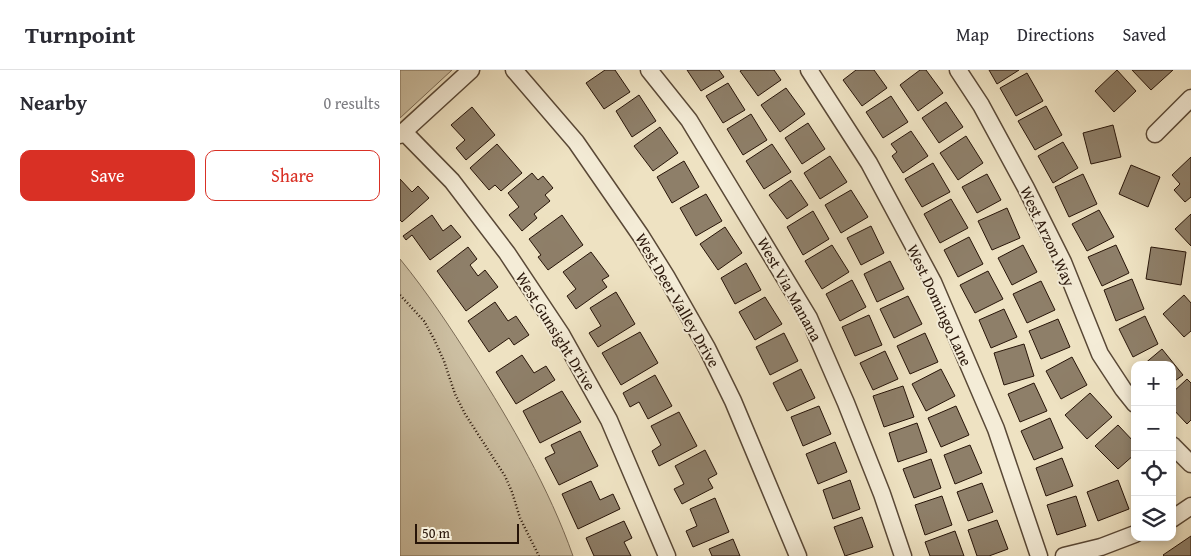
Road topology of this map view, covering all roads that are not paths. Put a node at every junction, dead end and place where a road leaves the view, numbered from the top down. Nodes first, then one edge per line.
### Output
1 (471, 70) edge
2 (514, 70) edge
3 (649, 70) edge
4 (808, 70) edge
5 (958, 70) edge
6 (1191, 98) edge
7 (402, 134) edge
8 (1155, 134) dead end
9 (1131, 399) edge
10 (1176, 449) edge
11 (1191, 464) edge
12 (1191, 506) edge
13 (1176, 518) edge
14 (1131, 536) edge
15 (668, 556) edge
16 (798, 556) edge
17 (903, 556) edge
18 (1039, 556) edge
19 (1064, 556) edge

1 - 7 street
2 - 16 street, West Deer Valley Drive
3 - 17 street, West Via Manana
4 - 18 street, West Domingo Lane
5 - 9 street, West Arzon Way
6 - 8 street
7 - 15 street, West Gunsight Drive
10 - 11 street
12 - 13 street
14 - 19 street

